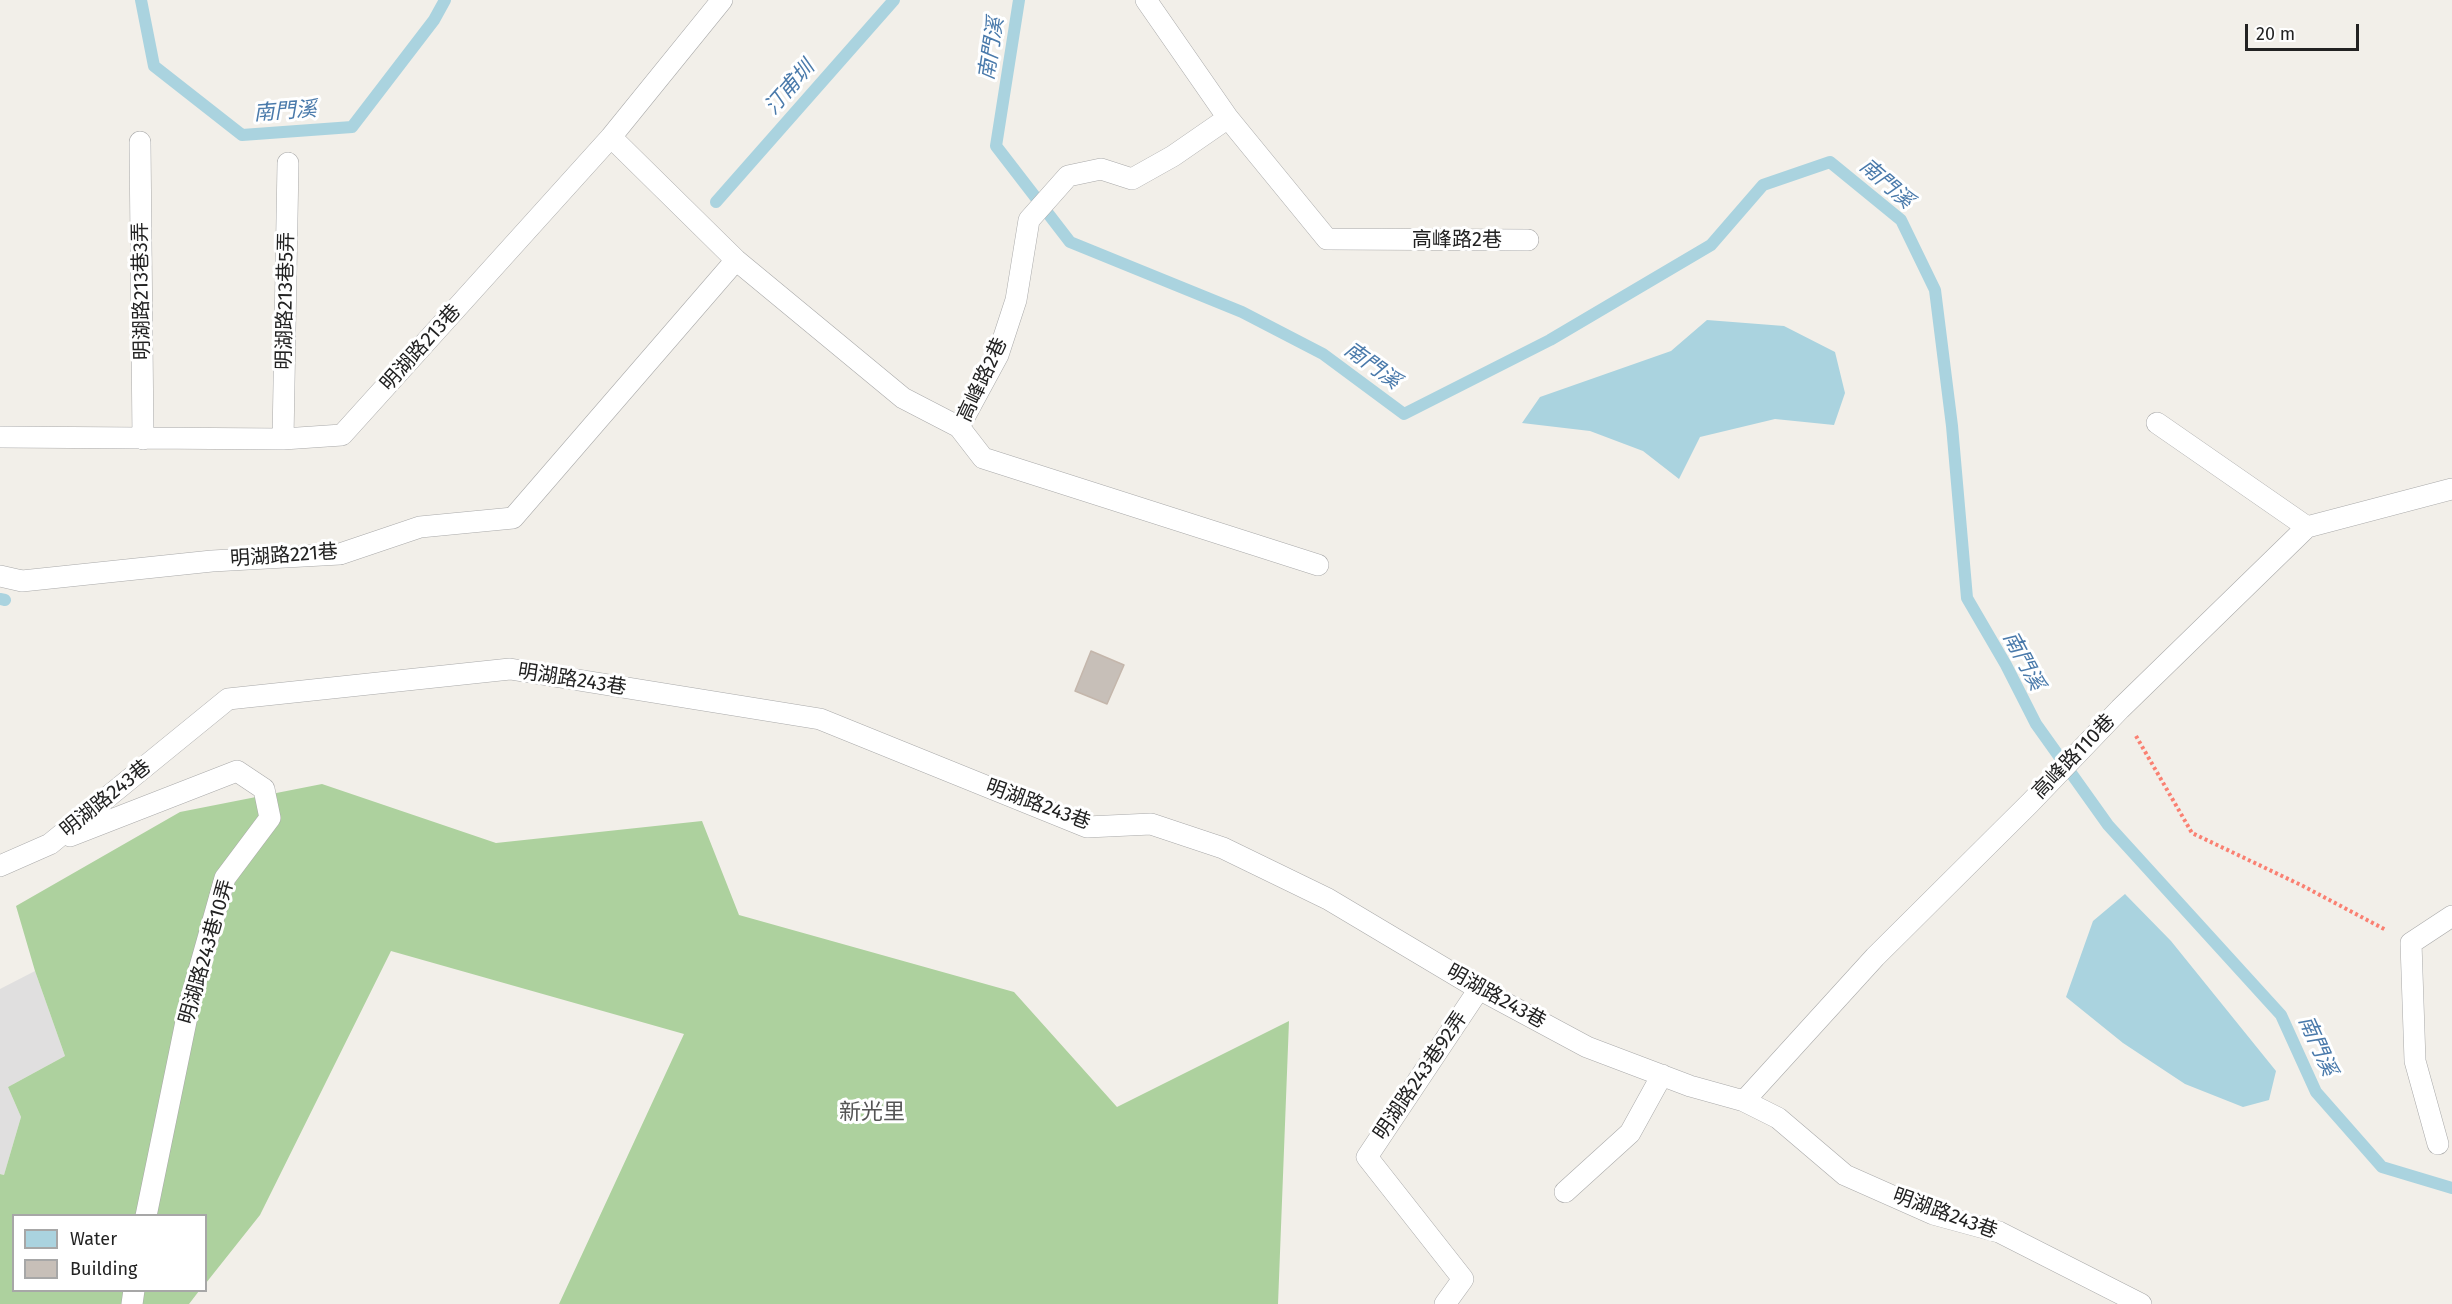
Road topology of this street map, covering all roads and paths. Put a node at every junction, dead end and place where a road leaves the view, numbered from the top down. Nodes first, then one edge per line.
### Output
1 (722, 0) edge
2 (1146, 0) edge
3 (1228, 118) junction
4 (611, 137) junction
5 (140, 142) dead end
6 (288, 163) dead end
7 (1528, 240) dead end
8 (736, 260) junction
9 (2157, 423) dead end
10 (959, 427) junction
11 (0, 437) edge
12 (283, 439) junction
13 (143, 440) junction
14 (2452, 489) edge
15 (2307, 528) junction
16 (1318, 565) dead end
17 (0, 576) edge
18 (2120, 710) junction
19 (50, 844) junction
20 (0, 866) edge
21 (2452, 916) edge
22 (2411, 943) junction
23 (1479, 989) junction
24 (1662, 1075) junction
25 (1744, 1101) junction
26 (2438, 1144) dead end
27 (1565, 1192) dead end
28 (146, 1214) edge
29 (1445, 1304) edge
30 (2141, 1304) edge

1 - 4 lane, 明湖路213巷
2 - 3 lane, 高峰路2巷
3 - 7 lane, 高峰路2巷
3 - 10 lane, 高峰路2巷
4 - 8 lane
4 - 12 lane, 明湖路213巷
5 - 13 lane, 明湖路213巷3弄
6 - 12 lane, 明湖路213巷5弄
8 - 10 lane
8 - 17 lane, 明湖路221巷
9 - 15 lane
10 - 16 lane, 高峰路2巷
11 - 13 lane, 明湖路213巷
12 - 13 lane, 明湖路213巷
14 - 15 lane, 高峰路110巷
15 - 18 lane, 高峰路110巷
18 - 22 path
18 - 25 lane, 高峰路110巷
19 - 20 lane, 明湖路243巷
19 - 23 lane, 明湖路243巷
19 - 28 lane, 明湖路243巷10弄
21 - 22 lane
22 - 26 lane
23 - 24 lane, 明湖路243巷
23 - 29 lane, 明湖路243巷92弄
24 - 25 lane, 明湖路243巷
24 - 27 lane
25 - 30 lane, 明湖路243巷

